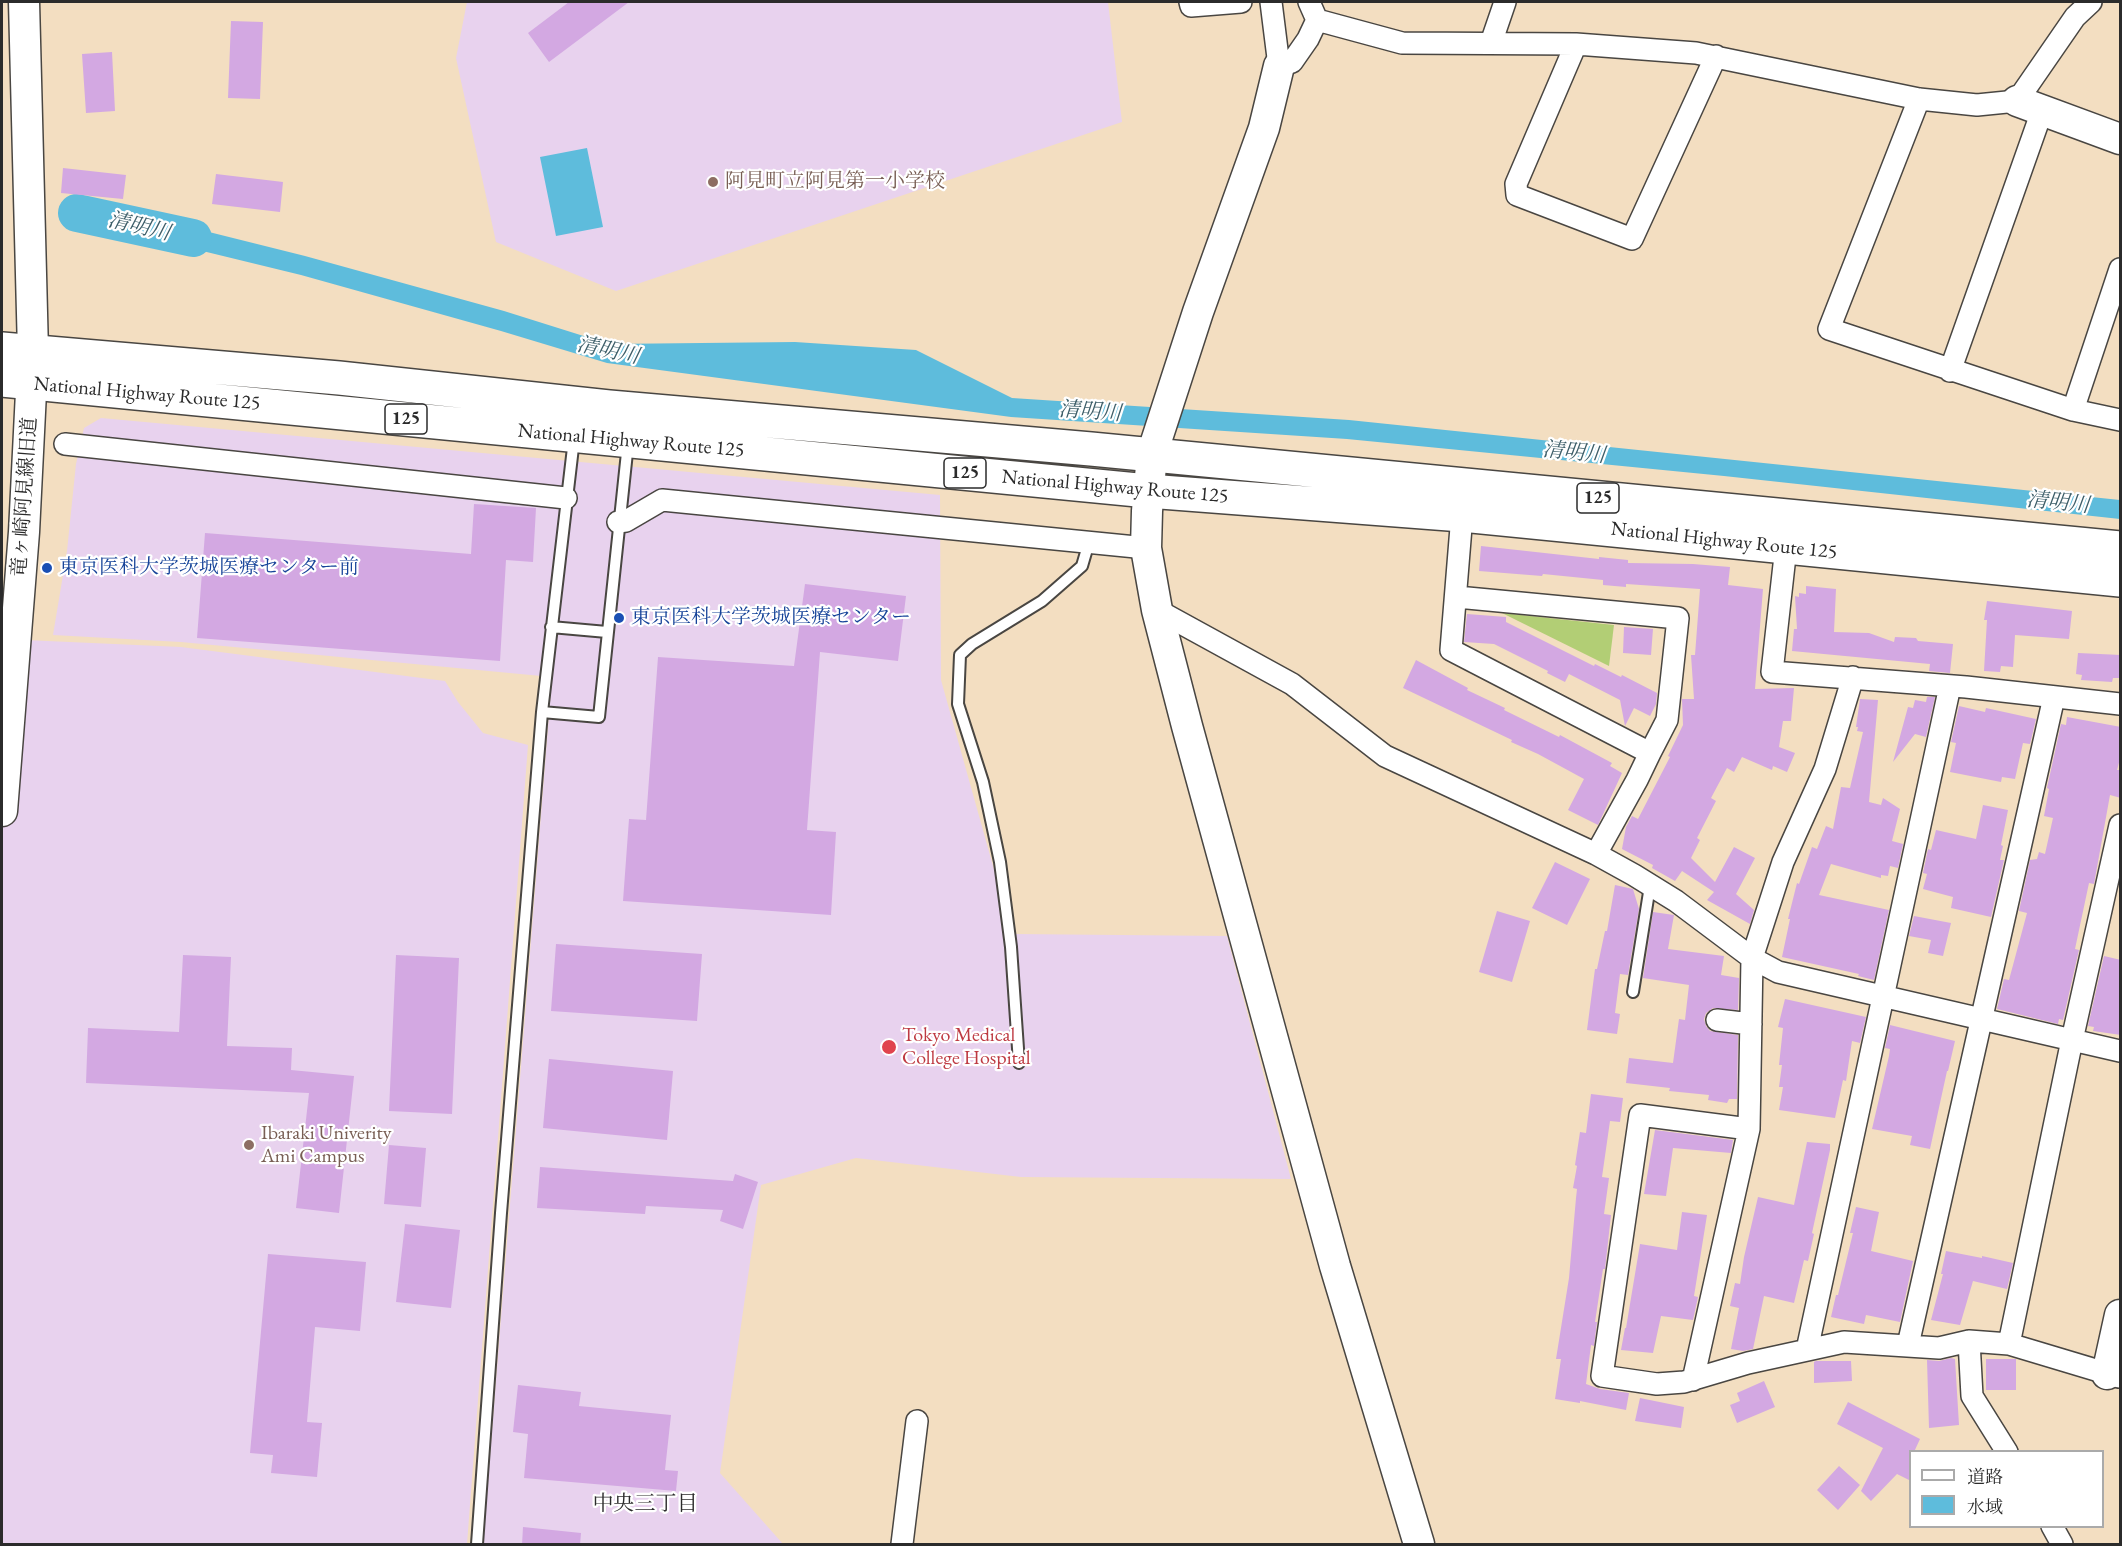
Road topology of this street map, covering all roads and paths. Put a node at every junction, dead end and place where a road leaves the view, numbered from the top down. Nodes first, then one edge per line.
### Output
1 (24, 2) edge
2 (1190, 2) edge
3 (1241, 2) edge
4 (1271, 2) edge
5 (1505, 2) edge
6 (2084, 4) edge
7 (1313, 11) edge
8 (1491, 43) junction
9 (1576, 44) junction
10 (1716, 56) junction
11 (1278, 66) junction
12 (1919, 99) junction
13 (2030, 106) junction
14 (2121, 139) edge
15 (2121, 269) edge
16 (17, 366) edge
17 (1950, 371) junction
18 (2073, 410) junction
19 (2121, 420) edge
20 (605, 423) junction
21 (65, 444) dead end
22 (1152, 454) junction
23 (1148, 491) junction
24 (566, 498) junction
25 (1462, 515) junction
26 (618, 522) junction
27 (1089, 542) junction
28 (1146, 548) junction
29 (1786, 548) junction
30 (2121, 548) edge
31 (2121, 580) edge
32 (1456, 597) junction
33 (1157, 610) junction
34 (551, 627) junction
35 (607, 632) junction
36 (1853, 677) junction
37 (1950, 686) junction
38 (2054, 697) junction
39 (6, 698) edge
40 (2121, 704) edge
41 (542, 712) junction
42 (1650, 753) junction
43 (2, 811) edge
44 (2121, 825) edge
45 (1596, 854) junction
46 (1650, 885) junction
47 (1752, 958) junction
48 (1633, 992) dead end
49 (1883, 997) junction
50 (1717, 1020) dead end
51 (1982, 1020) junction
52 (1751, 1024) junction
53 (2072, 1040) junction
54 (2121, 1051) edge
55 (1019, 1063) dead end
56 (1749, 1129) junction
57 (2121, 1315) edge
58 (1969, 1341) junction
59 (2009, 1344) junction
60 (1908, 1346) junction
61 (1807, 1350) junction
62 (2114, 1376) edge
63 (1694, 1380) junction
64 (917, 1422) dead end
65 (2006, 1450) edge
66 (2053, 1528) edge
67 (477, 1545) edge
68 (903, 1545) edge
69 (1419, 1545) edge
70 (2062, 1545) edge

1 - 16 street, 竜ヶ崎阿見線旧道
2 - 3 street
4 - 11 street
5 - 8 street
6 - 13 street
7 - 8 street
7 - 11 street
8 - 9 street
9 - 10 street
9 - 10 street
10 - 12 street
11 - 22 street
12 - 13 street
12 - 17 street
13 - 14 street
13 - 17 street
15 - 18 street
16 - 20 highway, National Highway Route 125 / 125
16 - 20 highway, National Highway Route 125 / 125
16 - 39 street, 竜ヶ崎阿見線旧道
17 - 18 street
18 - 19 street
20 - 22 highway, National Highway Route 125 / 125
20 - 23 highway, National Highway Route 125 / 125
20 - 24 lane
20 - 26 lane
21 - 24 street
22 - 23 street
22 - 30 highway, National Highway Route 125 / 125
23 - 25 highway, National Highway Route 125 / 125
23 - 28 street
24 - 34 lane
25 - 29 highway, National Highway Route 125 / 125
25 - 32 street
26 - 27 street
26 - 35 lane
27 - 28 street
27 - 55 lane
28 - 33 street
29 - 31 highway, National Highway Route 125 / 125
29 - 36 street
32 - 42 street
32 - 42 street
33 - 45 street
33 - 69 street
34 - 35 lane
34 - 41 lane
35 - 41 lane
36 - 37 street
36 - 47 street
37 - 38 street
37 - 49 street
38 - 40 street
38 - 51 street
39 - 43 street, 竜ヶ崎阿見線旧道
41 - 67 lane
42 - 45 street
44 - 53 street
45 - 46 street
46 - 47 street
46 - 48 lane
47 - 49 street
47 - 52 street
49 - 51 street
49 - 61 street
50 - 52 street
51 - 53 street
51 - 60 street
52 - 56 street
53 - 54 street
53 - 59 street
56 - 63 street
56 - 63 street
57 - 62 street
58 - 59 street
58 - 60 street
58 - 65 street
59 - 62 street
60 - 61 street
61 - 63 street
64 - 68 street
66 - 70 street

